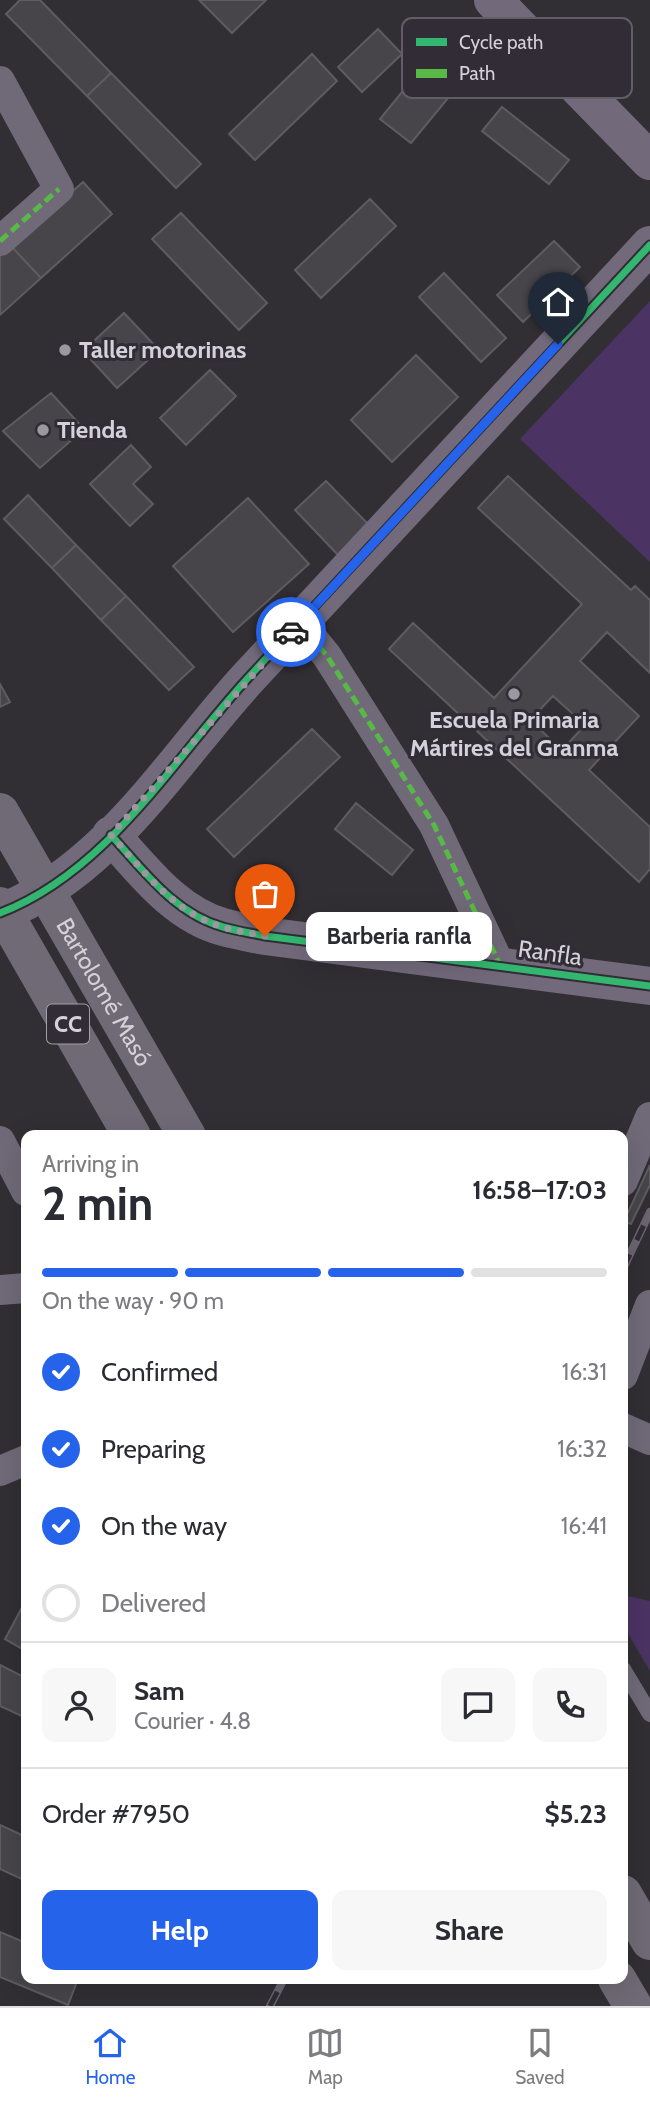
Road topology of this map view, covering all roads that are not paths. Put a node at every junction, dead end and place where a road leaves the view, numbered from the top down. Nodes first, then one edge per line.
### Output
1 (493, 0) edge
2 (511, 18) edge
3 (0, 81) edge
4 (589, 98) edge
5 (650, 161) edge
6 (0, 241) edge
7 (650, 245) edge
8 (300, 622) junction
9 (0, 812) edge
10 (111, 835) junction
11 (46, 889) junction
12 (1, 910) edge
13 (500, 965) junction
14 (650, 986) edge
15 (650, 1118) edge
16 (129, 1130) edge
17 (184, 1130) edge
18 (0, 1142) edge
19 (628, 1169) edge
20 (21, 1182) edge
21 (21, 1288) edge
22 (0, 1290) edge
23 (650, 1305) edge
24 (628, 1362) edge
25 (628, 1430) edge
26 (650, 1440) edge
27 (21, 1462) edge
28 (0, 1471) edge
29 (628, 1677) edge
30 (650, 1714) edge
31 (628, 1903) edge
32 (650, 1941) edge
33 (620, 1984) edge
34 (633, 2006) edge

1 - 2 street
3 - 6 street
4 - 5 street
7 - 8 street
8 - 10 street
8 - 13 street
9 - 11 main road, Bartolomé Masó / CC
10 - 11 street
10 - 13 street, Ranfla
11 - 12 street
11 - 17 main road, Bartolomé Masó / CC
12 - 16 main road, Bartolomé Masó / CC
13 - 14 street, Ranfla
15 - 19 street
18 - 20 street
21 - 22 street
23 - 24 street
25 - 26 street
27 - 28 street
29 - 30 lane
31 - 32 main road
33 - 34 main road

